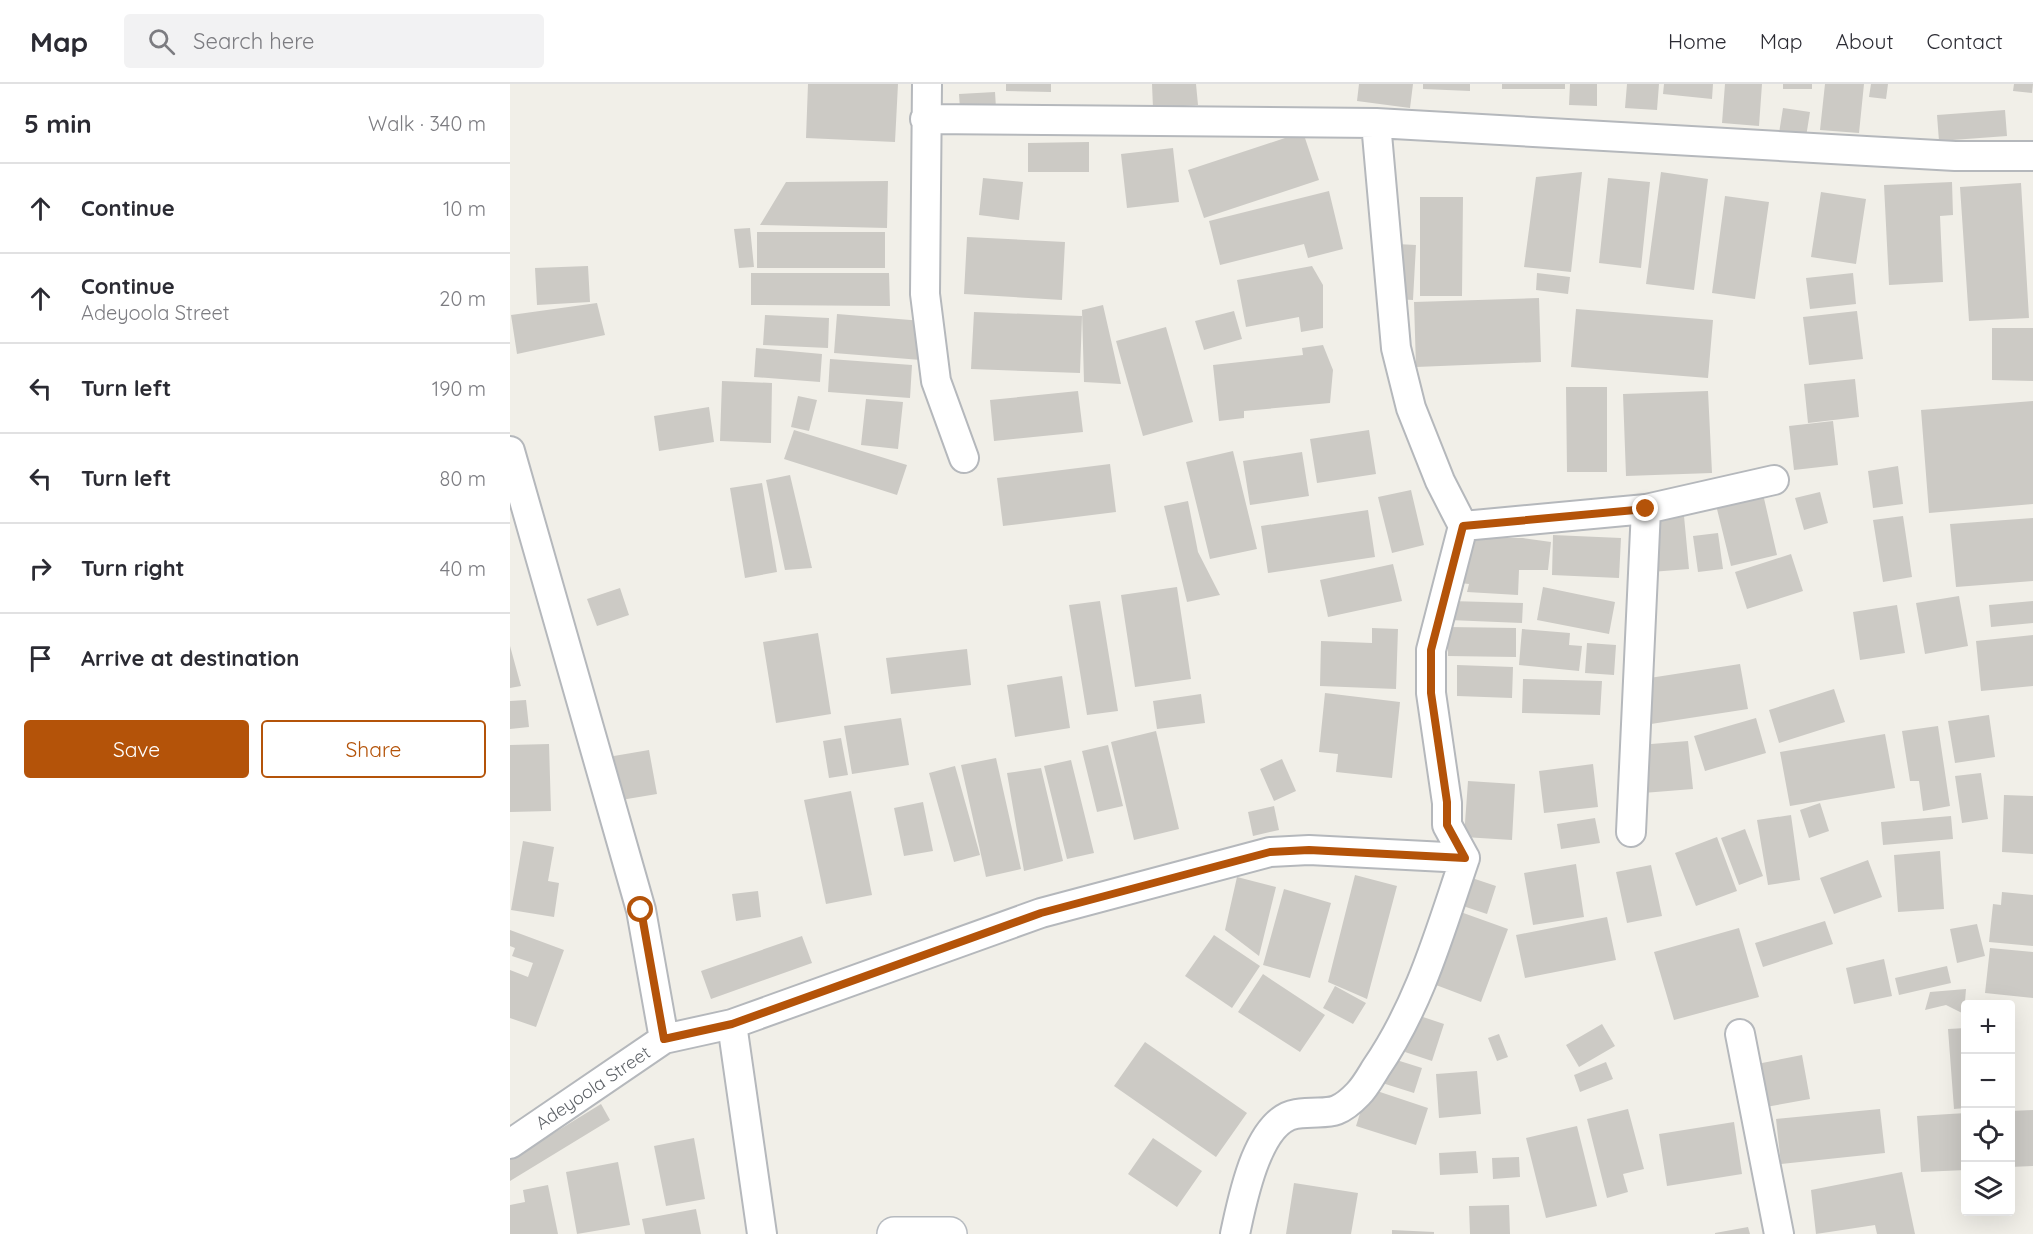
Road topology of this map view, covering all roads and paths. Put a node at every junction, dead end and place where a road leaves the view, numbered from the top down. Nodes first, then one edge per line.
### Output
1 (927, 84) edge
2 (925, 119) junction
3 (1376, 123) junction
4 (2033, 156) edge
5 (510, 451) edge
6 (964, 458) dead end
7 (1774, 480) dead end
8 (1646, 509) junction
9 (1463, 526) junction
10 (1631, 832) dead end
11 (1465, 858) junction
12 (732, 1024) junction
13 (1740, 1034) dead end
14 (664, 1039) junction
15 (510, 1144) edge
16 (762, 1234) edge
17 (894, 1234) edge
18 (950, 1234) edge
19 (1235, 1234) edge
20 (1779, 1234) edge

1 - 2 street
2 - 3 street
2 - 6 street
3 - 4 street
3 - 9 street
5 - 14 street, Adeyoola Street
7 - 8 street
8 - 9 street
8 - 10 street
9 - 11 street
11 - 12 street
11 - 19 street
12 - 14 street
12 - 16 street
13 - 20 street
14 - 15 street, Adeyoola Street
17 - 18 main road

